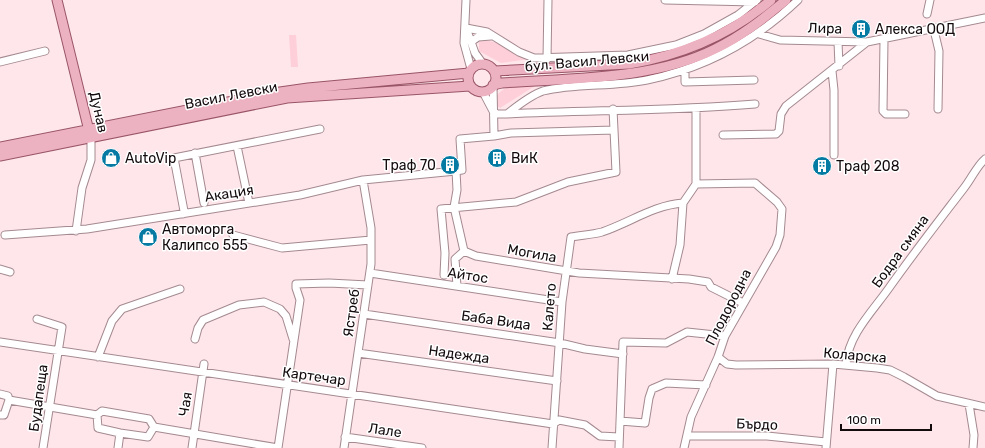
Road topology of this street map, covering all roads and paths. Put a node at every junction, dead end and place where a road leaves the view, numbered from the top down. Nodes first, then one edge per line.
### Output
1 (57, 0) edge
2 (466, 0) edge
3 (548, 0) edge
4 (665, 0) edge
5 (771, 0) edge
6 (786, 0) edge
7 (798, 0) edge
8 (930, 0) edge
9 (756, 1) edge
10 (927, 14) dead end
11 (985, 18) edge
12 (466, 28) junction
13 (934, 30) junction
14 (759, 34) junction
15 (491, 36) junction
16 (884, 40) junction
17 (471, 42) junction
18 (838, 42) junction
19 (867, 42) junction
20 (45, 51) dead end
21 (548, 58) junction
22 (0, 62) edge
23 (483, 64) junction
24 (839, 66) junction
25 (685, 70) junction
26 (470, 71) junction
27 (494, 71) junction
28 (832, 71) junction
29 (754, 80) dead end
30 (493, 85) junction
31 (470, 86) junction
32 (483, 92) junction
33 (755, 104) dead end
34 (613, 109) junction
35 (696, 109) junction
36 (938, 109) dead end
37 (493, 111) junction
38 (507, 114) junction
39 (905, 114) dead end
40 (320, 129) dead end
41 (614, 130) junction
42 (90, 134) junction
43 (723, 135) dead end
44 (494, 136) junction
45 (236, 146) junction
46 (0, 147) edge
47 (195, 153) junction
48 (834, 155) dead end
49 (0, 156) edge
50 (985, 159) edge
51 (456, 171) junction
52 (363, 180) junction
53 (696, 184) junction
54 (204, 203) dead end
55 (249, 203) junction
56 (683, 203) junction
57 (454, 207) junction
58 (183, 214) junction
59 (76, 230) junction
60 (5, 235) dead end
61 (233, 235) dead end
62 (371, 240) junction
63 (464, 252) junction
64 (0, 269) edge
65 (10, 272) dead end
66 (565, 272) junction
67 (370, 273) junction
68 (444, 275) dead end
69 (672, 279) junction
70 (368, 285) junction
71 (457, 286) junction
72 (180, 288) dead end
73 (562, 302) junction
74 (743, 303) junction
75 (364, 314) junction
76 (37, 319) dead end
77 (725, 336) junction
78 (195, 339) dead end
79 (0, 342) edge
80 (294, 342) junction
81 (560, 342) junction
82 (58, 351) junction
83 (358, 353) junction
84 (623, 354) junction
85 (98, 357) junction
86 (718, 357) junction
87 (204, 364) dead end
88 (833, 364) junction
89 (846, 364) junction
90 (203, 373) junction
91 (556, 381) junction
92 (287, 385) junction
93 (706, 385) junction
94 (0, 394) edge
95 (352, 394) junction
96 (9, 400) junction
97 (969, 404) junction
98 (985, 407) edge
99 (50, 408) junction
100 (0, 415) edge
101 (97, 415) junction
102 (620, 421) junction
103 (553, 424) junction
104 (154, 427) junction
105 (120, 433) junction
106 (194, 435) junction
107 (687, 436) junction
108 (345, 437) junction
109 (619, 437) junction
110 (826, 445) edge
111 (43, 448) edge
112 (118, 448) edge
113 (192, 448) edge
114 (278, 448) edge
115 (344, 448) edge
116 (422, 448) edge
117 (552, 448) edge
118 (619, 448) edge
119 (684, 448) edge
120 (973, 448) edge

1 - 42 main road, Дунав
2 - 12 street
3 - 21 street
4 - 9 street
5 - 27 main road, бул. Васил Левски
6 - 30 main road, бул. Васил Левски
7 - 14 street
8 - 10 street
9 - 21 street
11 - 13 street, Лира
12 - 15 street
12 - 17 street
12 - 26 street
13 - 16 street, Лира
13 - 36 street
14 - 18 street, Лира
14 - 25 street
15 - 17 street
15 - 21 street
16 - 19 street, Лира
16 - 39 street
17 - 23 street
18 - 19 street, Лира
18 - 24 street
19 - 24 street
20 - 22 street
23 - 26 main road
23 - 27 main road
24 - 28 street
25 - 29 street
25 - 38 street
26 - 31 main road
26 - 42 main road, Васил Левски
27 - 30 main road
28 - 43 street
28 - 48 street
30 - 32 main road
30 - 37 street
31 - 32 main road
31 - 42 main road, Васил Левски
32 - 37 street
33 - 35 street
34 - 35 street
34 - 38 street
34 - 41 street
35 - 53 street
37 - 38 street
37 - 44 street
40 - 45 street
41 - 44 street
41 - 57 street
42 - 46 main road, Васил Левски
42 - 49 main road, Васил Левски
42 - 59 street, Дунав
44 - 51 street
45 - 47 street
45 - 55 street
47 - 54 street
47 - 58 street
50 - 89 street, Бодра смяна
51 - 52 street, Акация
51 - 57 street
52 - 55 street, Акация
52 - 62 street, Ястреб
53 - 56 street
53 - 74 street, Плодородна
55 - 58 street, Акация
56 - 66 street, Калето
56 - 69 street
57 - 63 street
57 - 68 street
58 - 59 street, Акация
59 - 60 street, Акация
61 - 62 street
62 - 67 street, Ястреб
63 - 66 street, Могила
63 - 71 street
64 - 65 street
66 - 69 street, Могила
66 - 73 street, Калето
67 - 70 street, Ястреб
67 - 71 street, Айтос
69 - 74 street, Могила
70 - 75 street, Ястреб
70 - 80 street
71 - 73 street, Айтос
72 - 85 street
73 - 81 street, Калето
74 - 77 street, Плодородна
75 - 81 street, Баба Вида
75 - 83 street, Ястреб
76 - 82 street, Будапеща
77 - 84 street
77 - 86 street, Плодородна
78 - 80 street
79 - 82 street, Картечар
80 - 92 street
81 - 84 street, Баба Вида
81 - 91 street, Калето
82 - 85 street, Картечар
82 - 99 street, Будапеща
83 - 91 street, Надежда
83 - 95 street, Ястреб
84 - 102 street
85 - 90 street, Картечар
86 - 88 street, Коларска
86 - 93 street, Плодородна
87 - 90 street, Чая
88 - 89 street, Коларска
88 - 110 street
89 - 97 street, Коларска
90 - 92 street, Картечар
90 - 106 street, Чая
91 - 103 street, Калето
92 - 95 street, Картечар
92 - 114 street
93 - 102 street
93 - 107 street, Плодородна
94 - 96 street
95 - 103 street, Картечар
95 - 108 street, Ястреб
96 - 99 street
96 - 100 street
97 - 98 street, Коларска
97 - 120 street
99 - 101 street
99 - 111 street, Будапеща
101 - 104 street
101 - 105 street
102 - 109 street
103 - 109 street, Картечар
103 - 117 street, Калето
104 - 105 street
104 - 106 street
105 - 112 street
106 - 113 street, Чая
106 - 114 street
107 - 110 street, Бърдо
107 - 119 street, Плодородна
108 - 115 street, Ястреб
108 - 116 street, Лале
109 - 118 street

